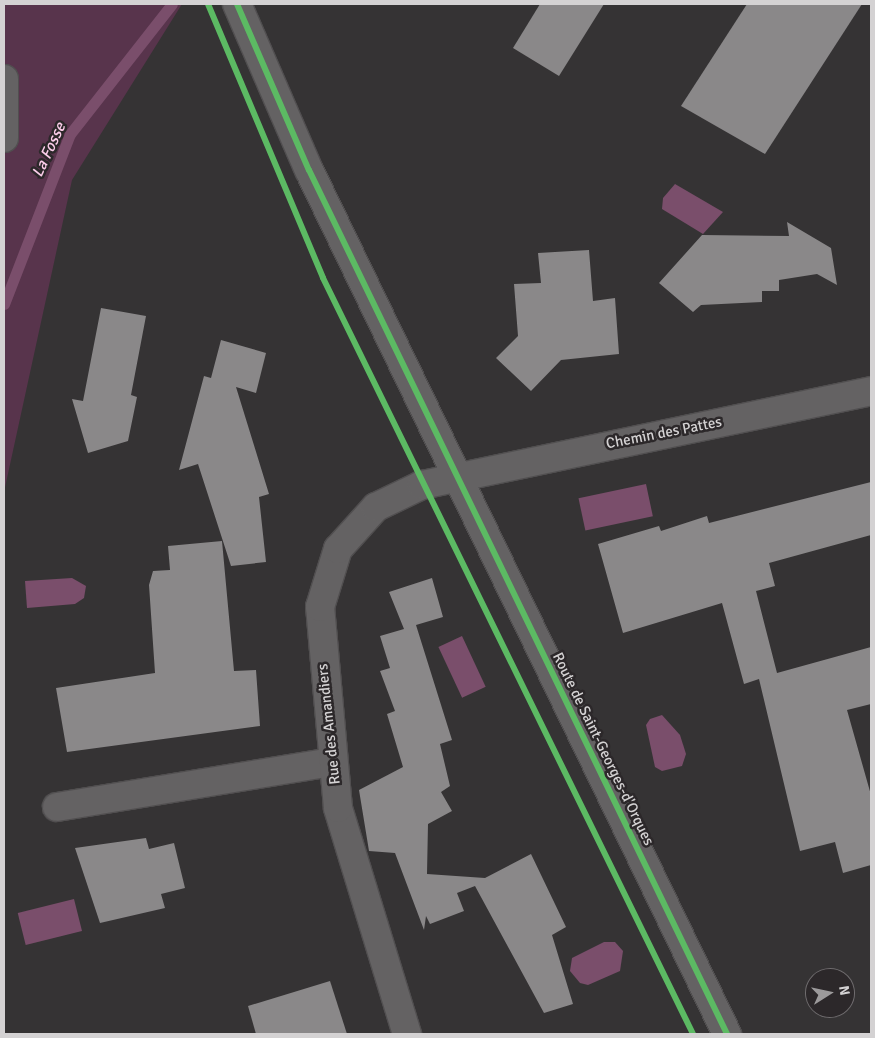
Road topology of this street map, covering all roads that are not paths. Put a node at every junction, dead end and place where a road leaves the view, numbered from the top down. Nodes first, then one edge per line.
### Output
1 (242, 16) edge
2 (4, 78) edge
3 (4, 138) edge
4 (871, 391) edge
5 (456, 475) junction
6 (332, 762) junction
7 (57, 806) dead end
8 (407, 1034) edge
9 (727, 1034) edge

1 - 5 street, Route de Saint-Georges-d'Orques
2 - 3 street
4 - 5 street, Chemin des Pattes
5 - 6 street, Rue des Amandiers
5 - 9 street, Route de Saint-Georges-d'Orques
6 - 7 street
6 - 8 street, Rue des Amandiers

